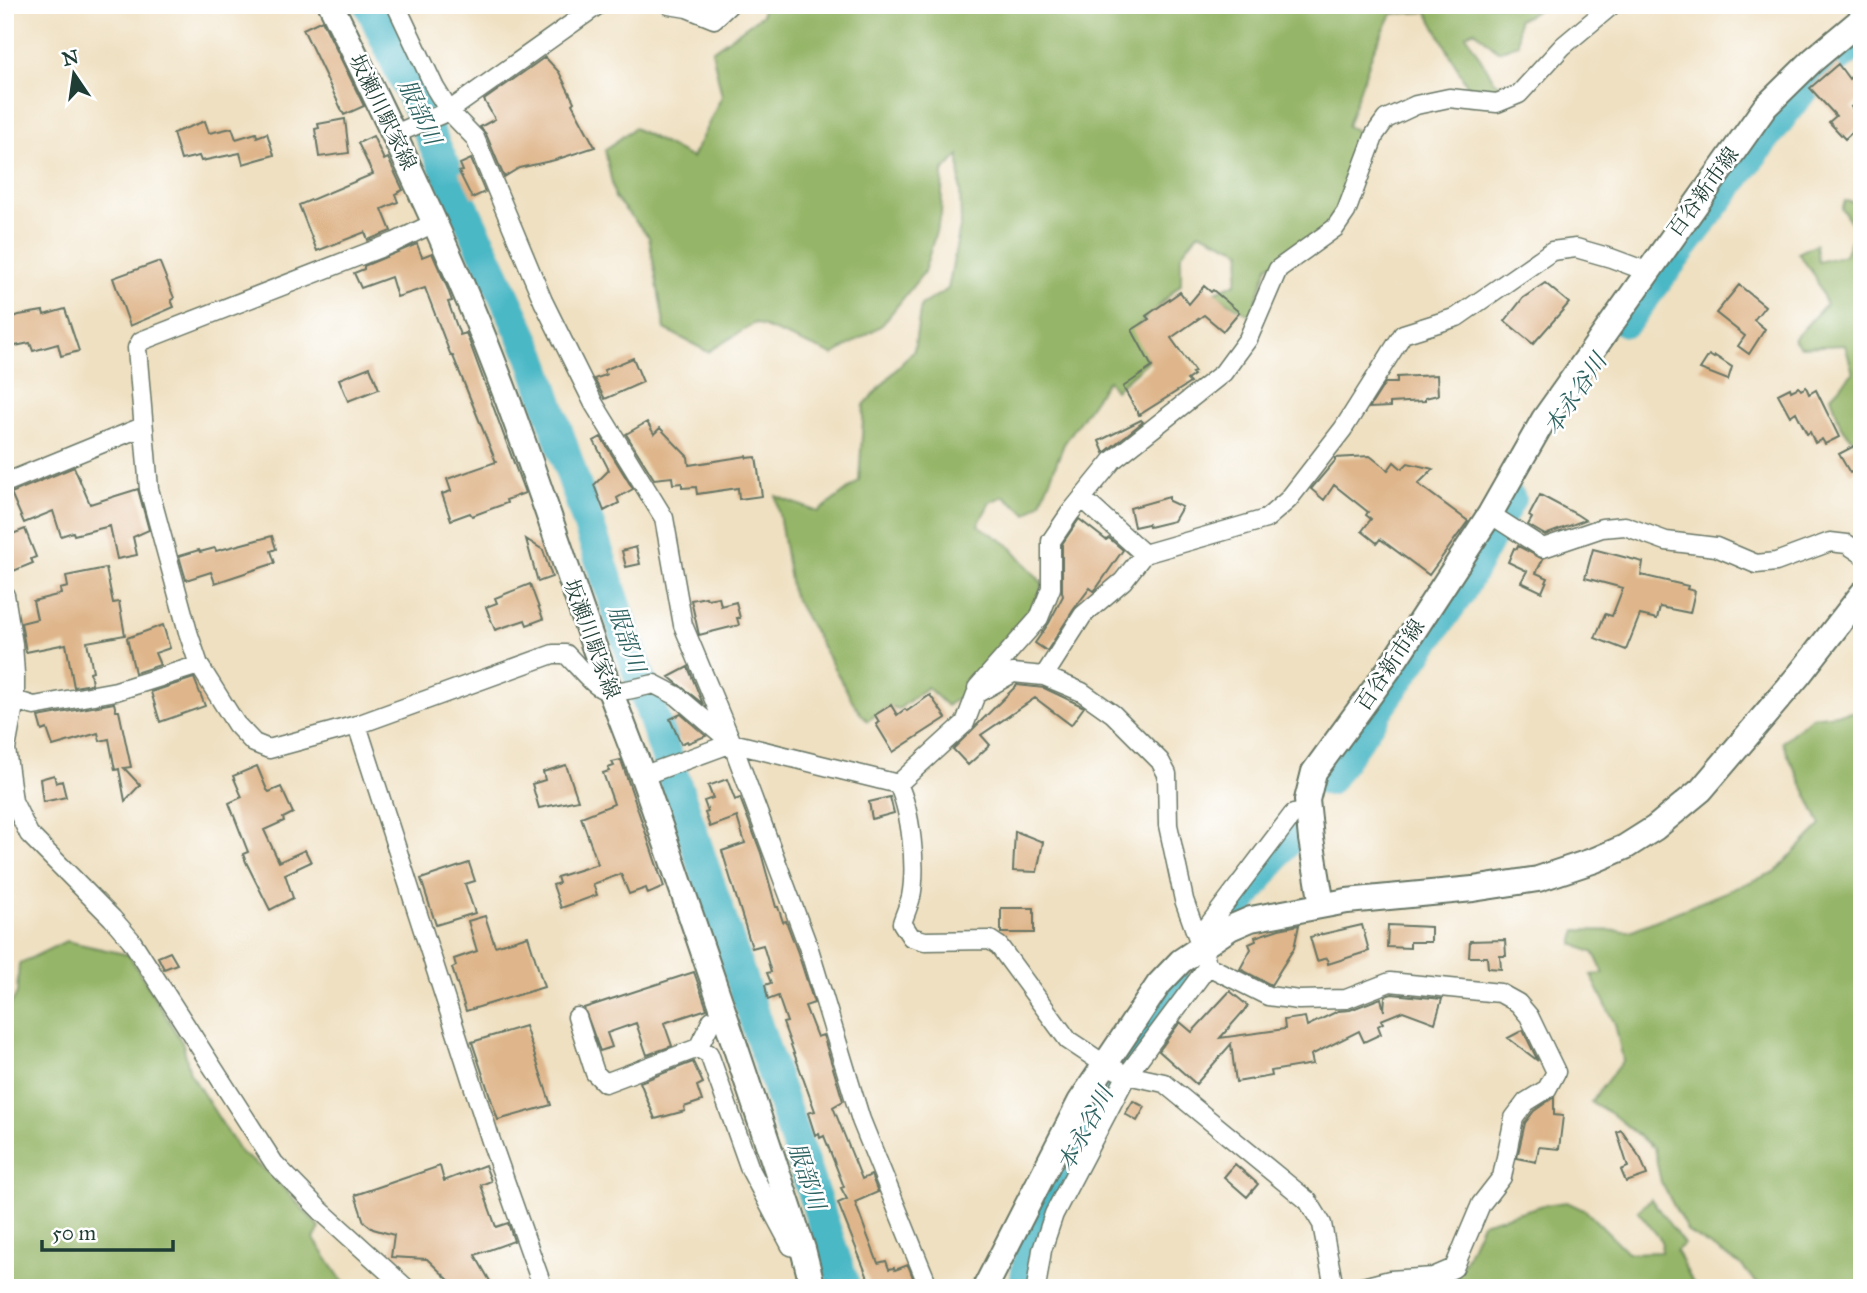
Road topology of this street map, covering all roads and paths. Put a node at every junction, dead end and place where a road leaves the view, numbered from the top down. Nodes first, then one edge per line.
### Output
1 (331, 5) edge
2 (396, 5) edge
3 (598, 5) edge
4 (669, 5) edge
5 (729, 5) edge
6 (1612, 5) edge
7 (1862, 19) edge
8 (442, 113) junction
9 (400, 131) junction
10 (434, 223) junction
11 (1646, 271) junction
12 (142, 427) junction
13 (5, 483) edge
14 (1082, 498) junction
15 (1490, 514) junction
16 (1144, 554) junction
17 (1862, 554) edge
18 (1862, 594) edge
19 (5, 595) edge
20 (199, 665) junction
21 (1044, 676) junction
22 (619, 691) junction
23 (976, 694) junction
24 (15, 700) junction
25 (357, 725) junction
26 (732, 743) junction
27 (648, 774) junction
28 (898, 784) junction
29 (1308, 811) junction
30 (1322, 905) junction
31 (1203, 951) junction
32 (577, 1017) dead end
33 (725, 1017) junction
34 (698, 1048) junction
35 (1104, 1064) junction
36 (1128, 1075) junction
37 (803, 1249) junction
38 (931, 1287) edge
39 (406, 1288) edge
40 (543, 1288) edge
41 (813, 1288) edge
42 (985, 1288) edge
43 (1036, 1288) edge
44 (1334, 1288) edge
45 (1359, 1288) edge

1 - 9 main road, 坂瀬川駅家線
2 - 8 street
3 - 8 street
4 - 5 street
6 - 14 street
7 - 11 main road, 百谷新市線
8 - 9 street
8 - 26 street
9 - 10 main road, 坂瀬川駅家線
10 - 12 street
10 - 22 main road, 坂瀬川駅家線
11 - 15 main road, 百谷新市線
11 - 16 street
12 - 13 street
12 - 20 street
14 - 16 street
14 - 23 street
15 - 17 street
15 - 29 main road, 百谷新市線
16 - 21 street
18 - 30 main road
19 - 24 street
20 - 24 street
20 - 25 street
21 - 23 street
21 - 31 street
22 - 25 street
22 - 26 street
22 - 27 main road, 坂瀬川駅家線
23 - 28 street
24 - 39 street
25 - 40 street
26 - 27 street
26 - 28 street
26 - 38 street
27 - 33 main road, 坂瀬川駅家線
28 - 35 street
29 - 30 main road, 百谷新市線
29 - 31 street
30 - 31 main road
31 - 35 main road
31 - 36 street
31 - 45 street
32 - 34 street
33 - 34 street
33 - 37 main road, 坂瀬川駅家線
34 - 37 street
35 - 36 street
35 - 42 main road
36 - 43 street
36 - 44 street
37 - 41 main road, 坂瀬川駅家線

